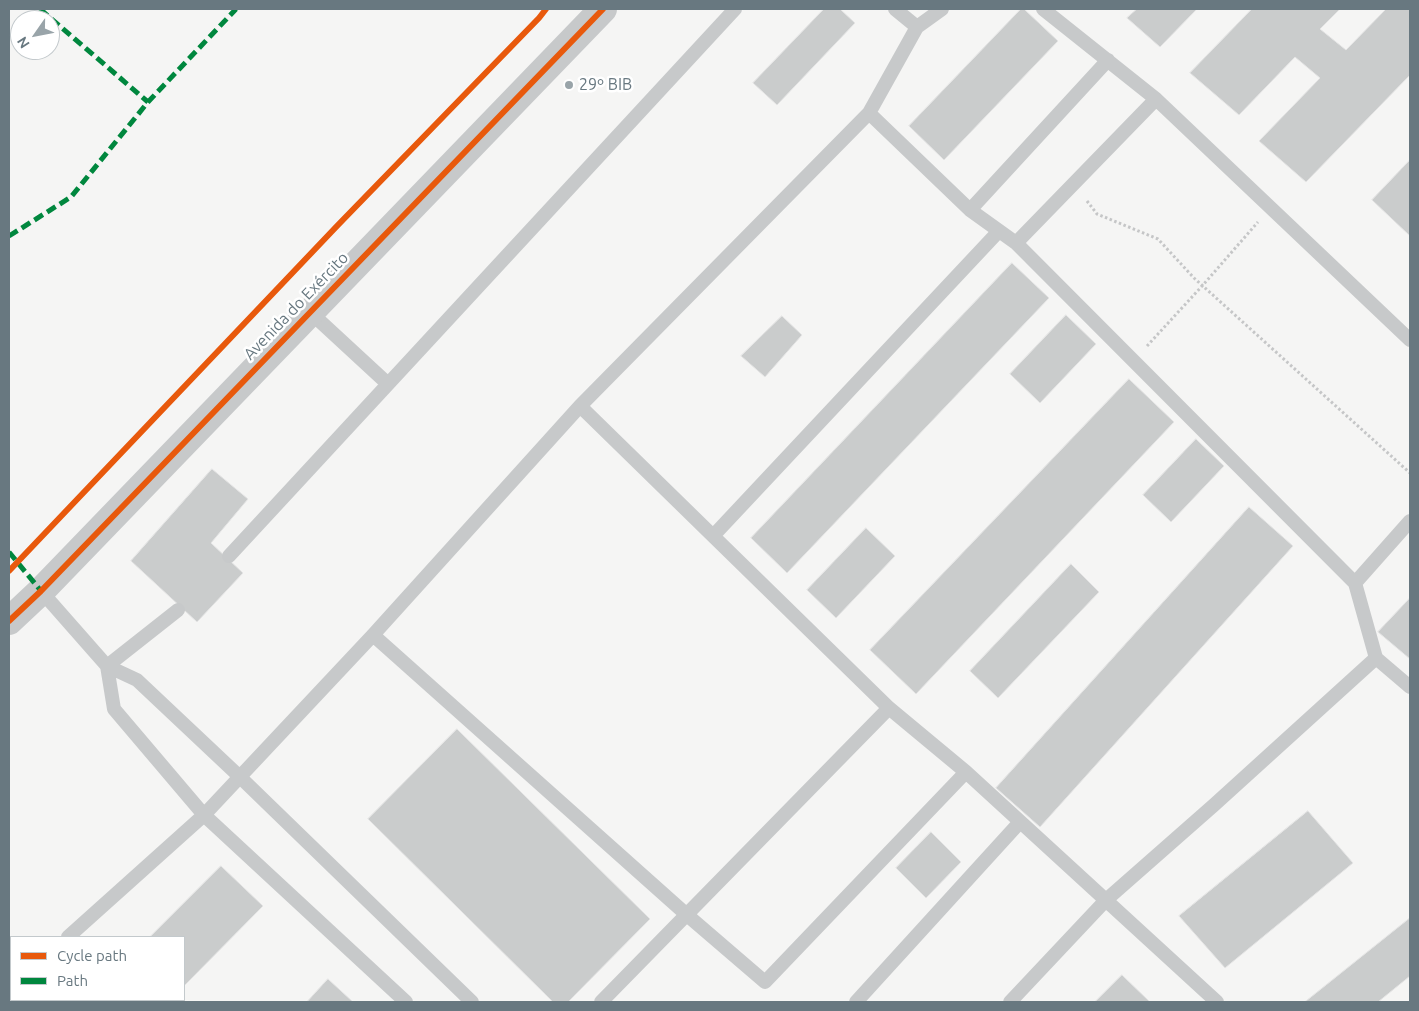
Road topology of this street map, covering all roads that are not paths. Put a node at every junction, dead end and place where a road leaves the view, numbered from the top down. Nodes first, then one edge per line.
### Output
1 (603, 9) edge
2 (735, 9) edge
3 (895, 9) edge
4 (942, 9) edge
5 (1043, 9) edge
6 (917, 27) junction
7 (1108, 60) junction
8 (1156, 99) junction
9 (869, 113) junction
10 (970, 210) junction
11 (999, 230) junction
12 (1016, 243) junction
13 (310, 312) junction
14 (1410, 340) edge
15 (388, 384) junction
16 (580, 406) junction
17 (1410, 521) edge
18 (713, 536) junction
19 (229, 556) dead end
20 (1354, 583) junction
21 (41, 591) junction
22 (178, 610) dead end
23 (9, 621) edge
24 (373, 635) junction
25 (1376, 658) junction
26 (107, 666) junction
27 (1410, 687) edge
28 (889, 708) junction
29 (966, 772) junction
30 (240, 777) junction
31 (204, 815) junction
32 (1020, 822) junction
33 (1106, 900) junction
34 (687, 915) junction
35 (69, 936) edge
36 (406, 1002) edge
37 (472, 1002) edge
38 (601, 1002) edge
39 (856, 1002) edge
40 (1010, 1002) edge
41 (1217, 1002) edge

1 - 13 street, Avenida do Exército
2 - 15 lane
3 - 6 lane
4 - 6 lane
5 - 7 lane
6 - 9 lane
7 - 8 lane
7 - 10 lane
8 - 12 lane
8 - 14 lane
9 - 10 lane
9 - 16 lane
10 - 11 lane
11 - 12 lane
11 - 18 lane
12 - 20 lane
13 - 15 lane
13 - 21 street, Avenida do Exército
15 - 19 lane
16 - 18 lane
16 - 24 lane
17 - 20 lane
18 - 28 lane
20 - 25 lane
21 - 23 street, Avenida do Exército
21 - 26 lane
22 - 26 lane
24 - 30 lane
24 - 34 lane
25 - 27 lane
25 - 33 lane
26 - 30 lane
26 - 31 lane
28 - 29 lane
28 - 34 lane
29 - 32 lane
29 - 34 lane
30 - 31 lane
30 - 37 lane
31 - 35 lane
31 - 36 lane
32 - 33 lane
32 - 39 lane
33 - 40 lane
33 - 41 lane
34 - 38 lane

